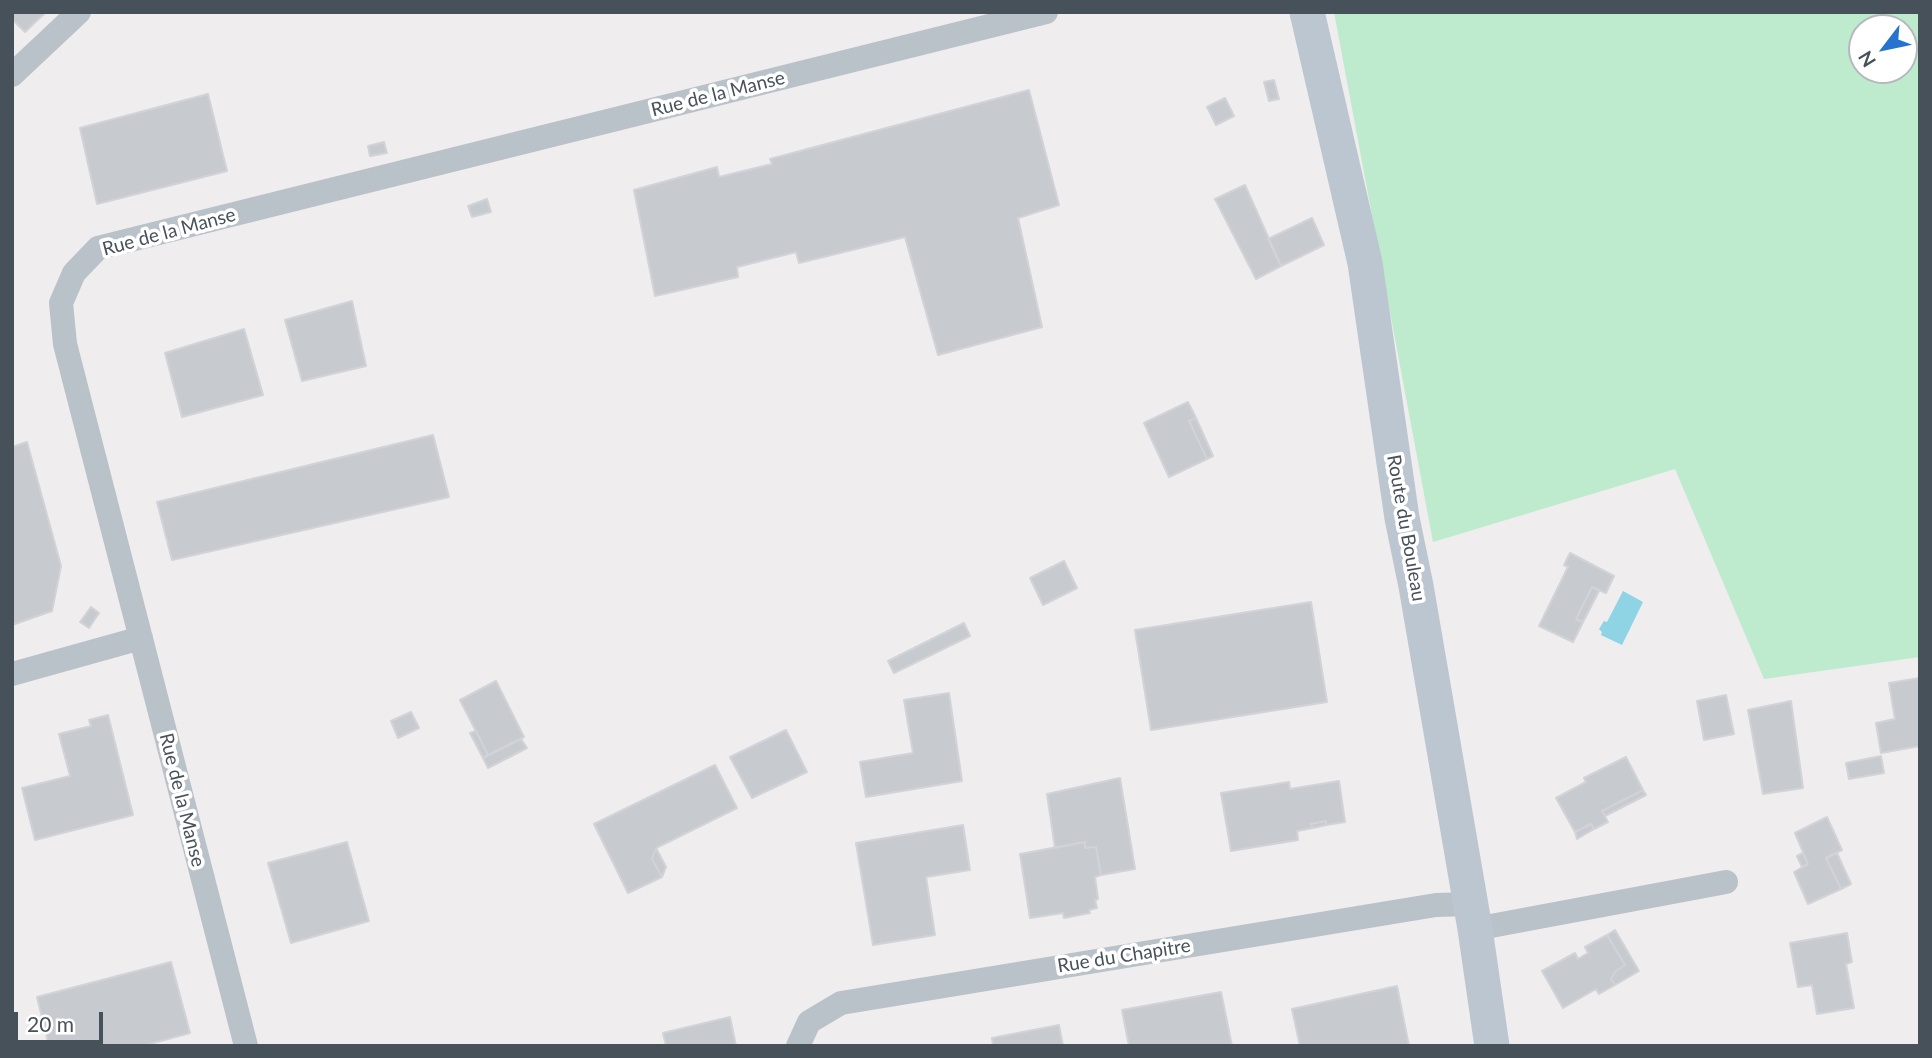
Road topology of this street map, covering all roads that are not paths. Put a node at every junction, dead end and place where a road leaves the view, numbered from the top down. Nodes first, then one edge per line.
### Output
1 (79, 12) edge
2 (1046, 12) edge
3 (1307, 12) edge
4 (12, 75) edge
5 (141, 639) junction
6 (12, 674) edge
7 (1726, 882) dead end
8 (1473, 917) junction
9 (246, 1046) edge
10 (798, 1046) edge
11 (1492, 1046) edge

1 - 4 street
2 - 5 street, Rue de la Manse
3 - 8 main road, Route du Bouleau
5 - 6 street
5 - 9 street, Rue de la Manse
7 - 8 street, Rue du Chapitre
8 - 10 street, Rue du Chapitre
8 - 11 main road, Route du Bouleau

